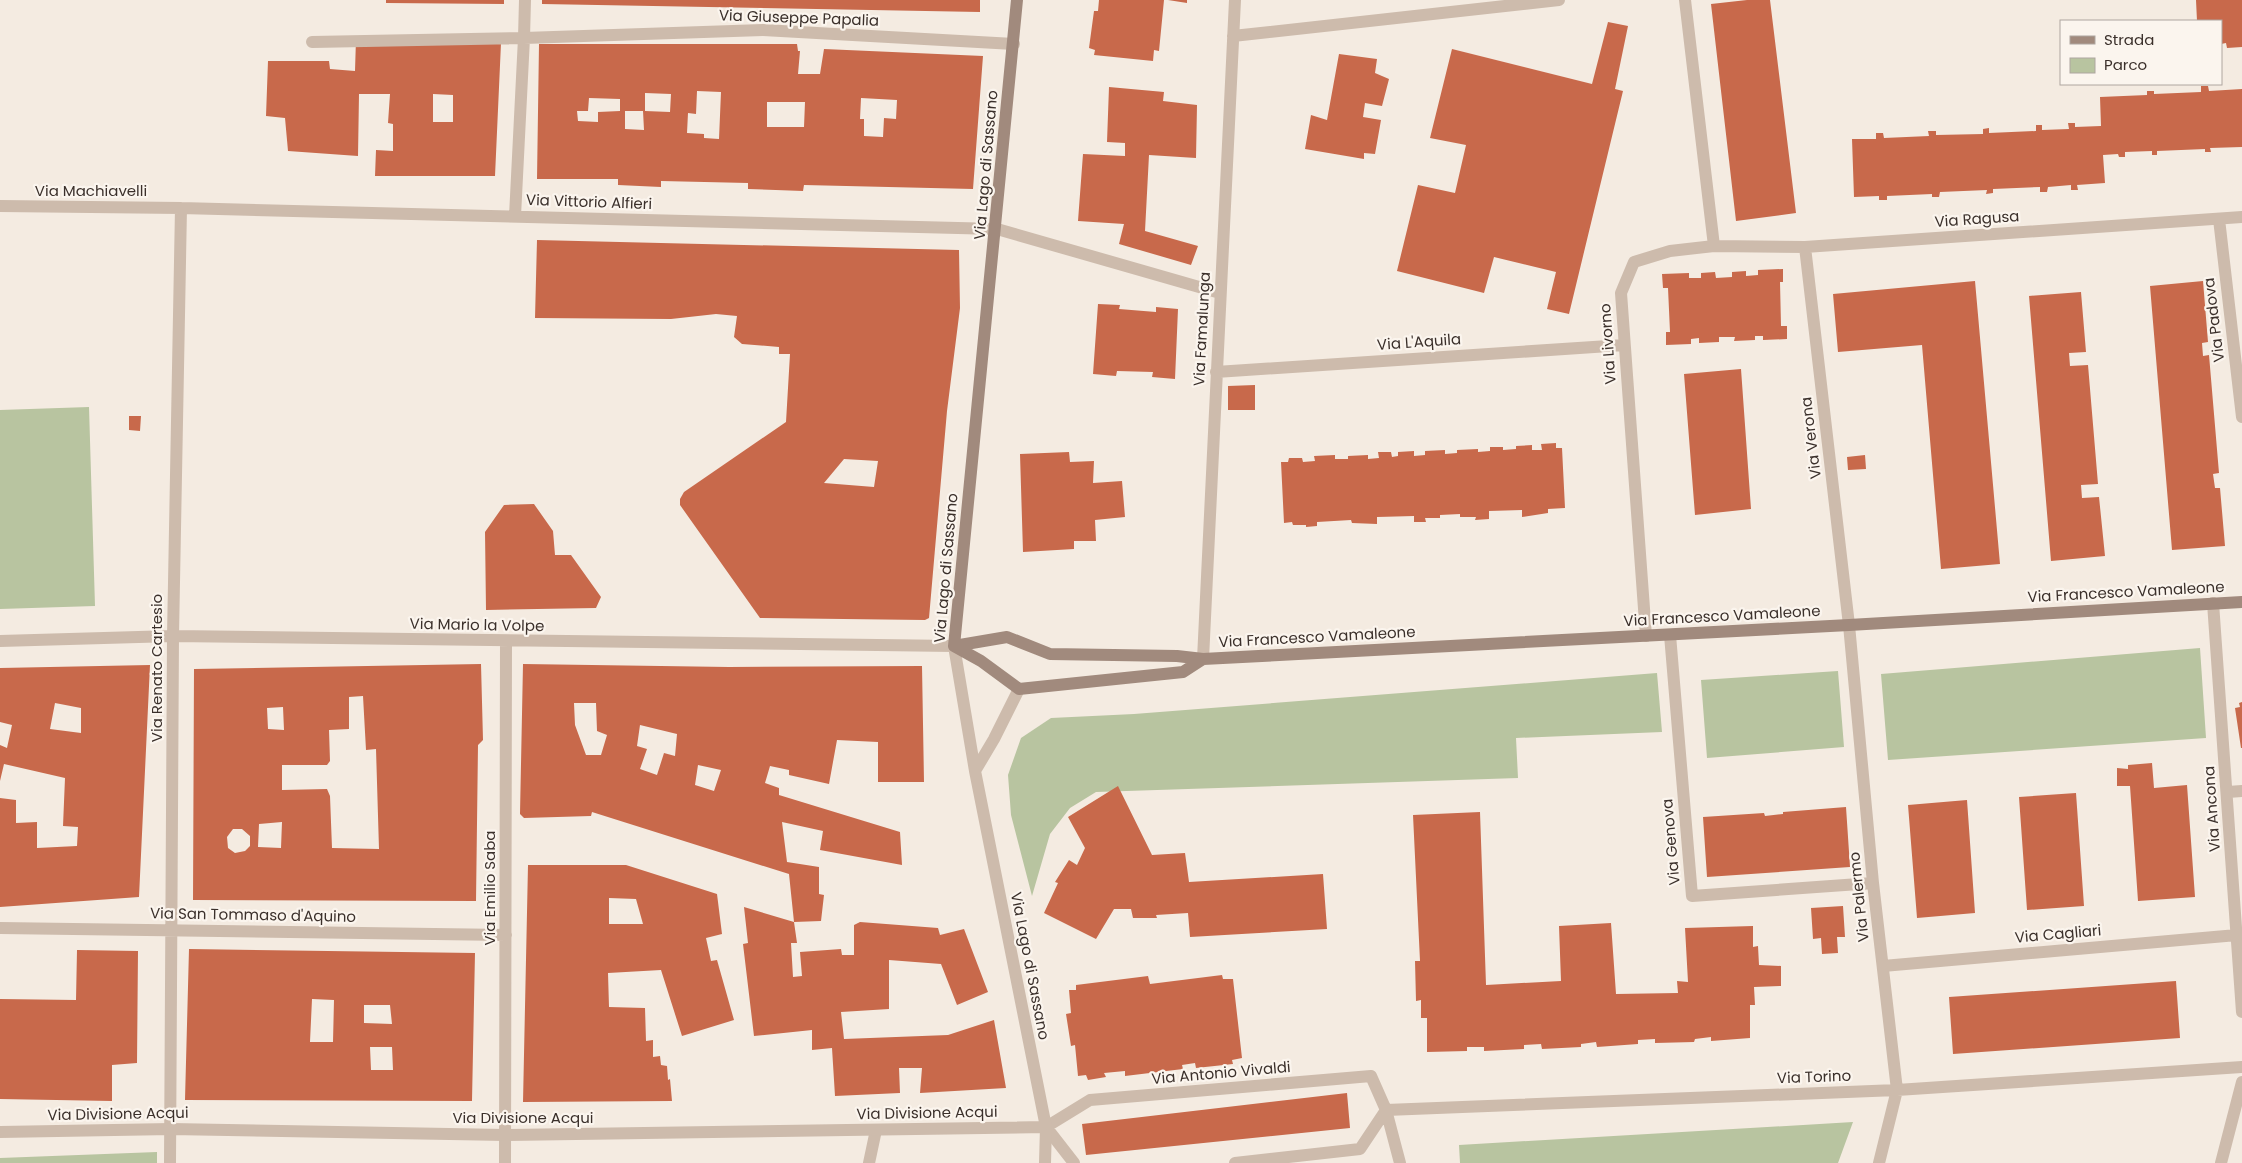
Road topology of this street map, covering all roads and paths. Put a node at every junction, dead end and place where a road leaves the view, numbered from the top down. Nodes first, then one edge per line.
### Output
1 (525, 0) edge
2 (1018, 0) edge
3 (1234, 0) edge
4 (1559, 0) edge
5 (1685, 0) edge
6 (1233, 36) junction
7 (524, 38) junction
8 (312, 42) dead end
9 (1014, 44) junction
10 (0, 206) edge
11 (181, 208) junction
12 (515, 216) junction
13 (2242, 217) edge
14 (2219, 218) junction
15 (996, 229) junction
16 (1714, 246) junction
17 (1805, 247) junction
18 (1220, 293) junction
19 (1624, 344) junction
20 (1216, 372) junction
21 (2242, 417) edge
22 (2242, 602) edge
23 (2213, 603) junction
24 (1849, 625) junction
25 (1670, 635) junction
26 (174, 636) junction
27 (1646, 636) junction
28 (0, 641) edge
29 (506, 642) junction
30 (954, 646) junction
31 (1203, 659) junction
32 (1019, 689) junction
33 (975, 771) junction
34 (2242, 790) edge
35 (2228, 792) junction
36 (1873, 883) junction
37 (0, 928) edge
38 (172, 930) junction
39 (2237, 934) junction
40 (506, 935) junction
41 (1883, 966) junction
42 (2242, 1012) edge
43 (2242, 1067) edge
44 (2242, 1082) edge
45 (1897, 1090) junction
46 (1386, 1110) junction
47 (1046, 1127) junction
48 (171, 1129) junction
49 (876, 1130) junction
50 (0, 1132) edge
51 (505, 1135) junction
52 (170, 1163) edge
53 (505, 1163) edge
54 (869, 1163) edge
55 (1046, 1163) edge
56 (1074, 1163) edge
57 (1235, 1163) edge
58 (1400, 1163) edge
59 (1879, 1163) edge
60 (2221, 1163) edge

1 - 7 street
2 - 9 main road, Via Lago di Sassano
3 - 6 street, Via Famalunga
4 - 6 street
5 - 16 street
6 - 18 street, Via Famalunga
7 - 8 street, Via Giuseppe Papalia
7 - 9 street, Via Giuseppe Papalia
7 - 12 street
9 - 15 main road, Via Lago di Sassano
10 - 11 street, Via Machiavelli
11 - 12 street, Via Vittorio Alfieri
11 - 26 street, Via Renato Cartesio
12 - 15 street, Via Vittorio Alfieri
13 - 14 street, Via Ragusa
14 - 17 street, Via Ragusa
14 - 21 street, Via Padova
15 - 18 street, Via Vittorio Alfieri
15 - 30 main road, Via Lago di Sassano
16 - 17 street, Via Ragusa
16 - 19 street, Via Livorno
17 - 24 street, Via Verona
18 - 20 street, Via Famalunga
19 - 20 street, Via L'Aquila
19 - 27 street, Via Livorno
20 - 31 street, Via Famalunga
22 - 23 main road, Via Francesco Vamaleone
23 - 24 main road, Via Francesco Vamaleone
23 - 35 street, Via Ancona
24 - 25 main road, Via Francesco Vamaleone
24 - 36 street, Via Palermo
25 - 27 main road, Via Francesco Vamaleone
25 - 36 street, Via Genova
26 - 28 street, Via Mario la Volpe
26 - 29 street, Via Mario la Volpe
26 - 38 street, Via Renato Cartesio
27 - 31 main road, Via Francesco Vamaleone
29 - 30 street, Via Mario la Volpe
29 - 40 street, Via Emilio Saba
30 - 31 main road, Via Francesco Vamaleone
30 - 32 main road
30 - 33 street, Via Lago di Sassano
31 - 32 main road
32 - 33 street
33 - 47 street, Via Lago di Sassano
34 - 35 street
35 - 39 street, Via Ancona
36 - 41 street, Via Palermo
37 - 38 street, Via San Tommaso d'Aquino
38 - 40 street, Via San Tommaso d'Aquino
38 - 48 street, Via Renato Cartesio
39 - 41 street, Via Cagliari
39 - 42 street, Via Ancona
40 - 51 street, Via Emilio Saba
41 - 45 street, Via Palermo
43 - 45 street, Via Torino
44 - 60 street
45 - 46 street, Via Torino
45 - 59 street, Via Palermo
46 - 47 street, Via Antonio Vivaldi
46 - 57 street
46 - 58 street
47 - 49 street, Via Divisione Acqui
47 - 55 street, Via Lago di Sassano
47 - 56 street
48 - 50 street, Via Divisione Acqui
48 - 51 street, Via Divisione Acqui
48 - 52 street, Via Renato Cartesio
49 - 51 street, Via Divisione Acqui
49 - 54 street
51 - 53 street, Via Emilio Saba

